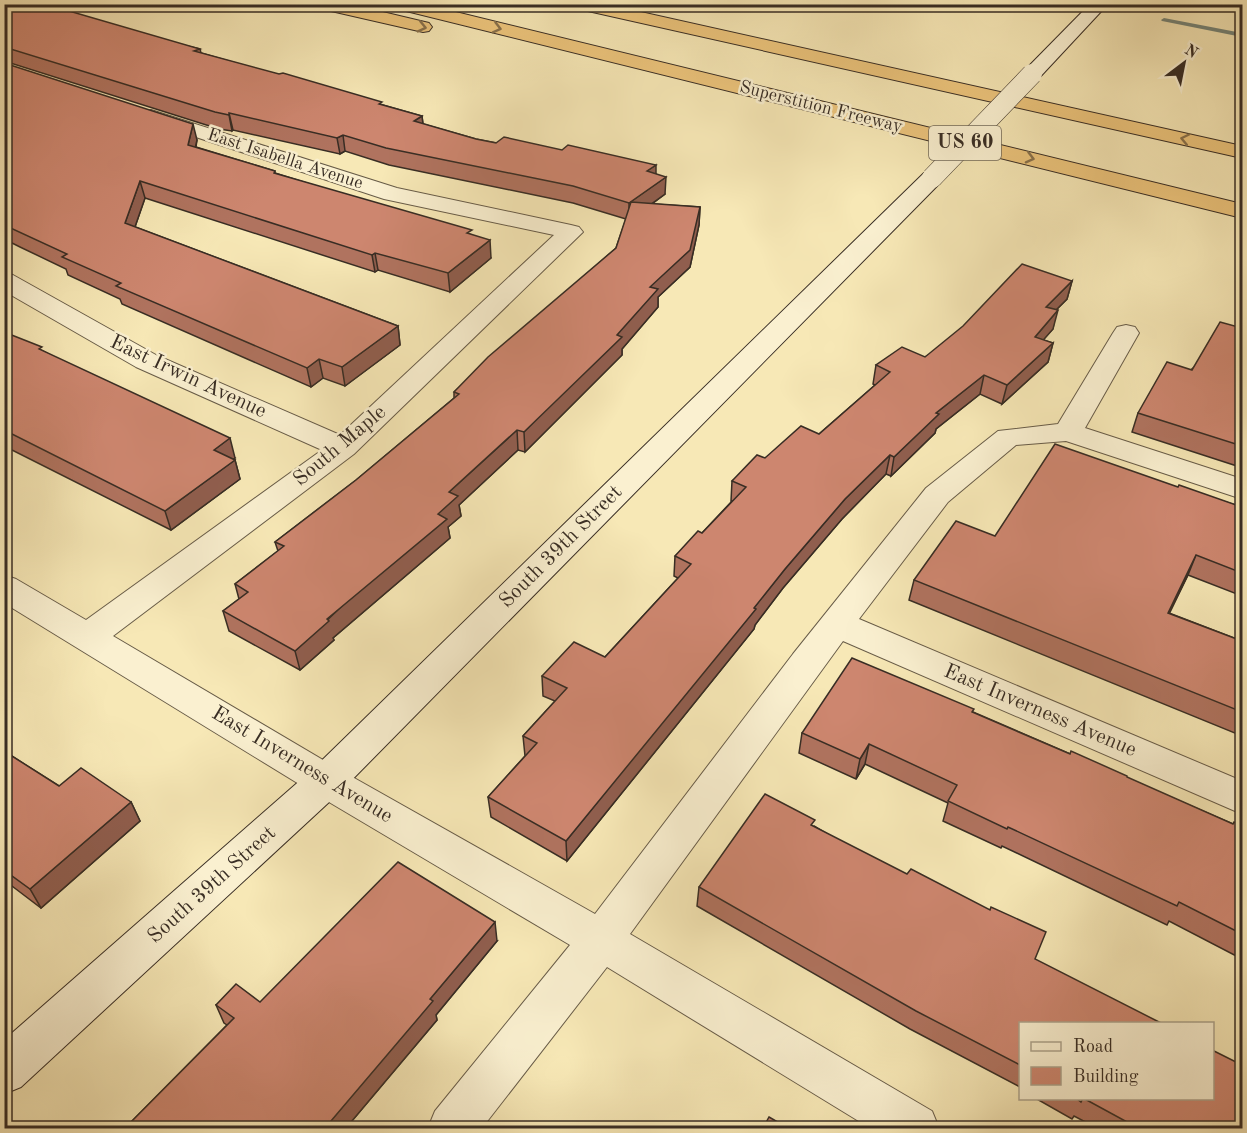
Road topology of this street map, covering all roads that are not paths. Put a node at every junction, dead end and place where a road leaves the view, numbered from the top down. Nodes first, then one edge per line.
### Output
1 (324, 4) edge
2 (400, 4) edge
3 (579, 4) edge
4 (640, 4) edge
5 (1100, 4) edge
6 (687, 74) junction
7 (130, 109) edge
8 (1058, 111) junction
9 (1242, 152) edge
10 (1242, 211) edge
11 (571, 232) joint
12 (4, 280) edge
13 (1126, 333) dead end
14 (1068, 432) junction
15 (344, 448) junction
16 (1242, 489) edge
17 (4, 587) edge
18 (837, 624) junction
19 (88, 636) junction
20 (326, 781) junction
21 (1242, 798) edge
22 (601, 940) junction
23 (4, 1071) edge
24 (452, 1128) edge
25 (915, 1128) edge

1 -> 6 highway
2 -> 6 highway, Superstition Freeway / US 60
3 - 8 highway, US 60
4 - 8 highway
5 - 20 street, South 39th Street, bridge
6 -> 10 highway, Superstition Freeway / US 60
7 - 11 street, East Isabella Avenue
9 -> 8 highway, US 60
11 - 15 street, South Maple
12 - 15 street, East Irwin Avenue
13 - 14 street
14 - 16 street
14 - 18 street
15 - 19 street, South Maple
17 - 19 street, East Inverness Avenue
18 - 21 street, East Inverness Avenue
18 - 22 street
19 - 20 street, East Inverness Avenue
20 - 22 street, East Inverness Avenue
20 - 23 street, South 39th Street
22 - 24 street
22 - 25 street, East Inverness Avenue

